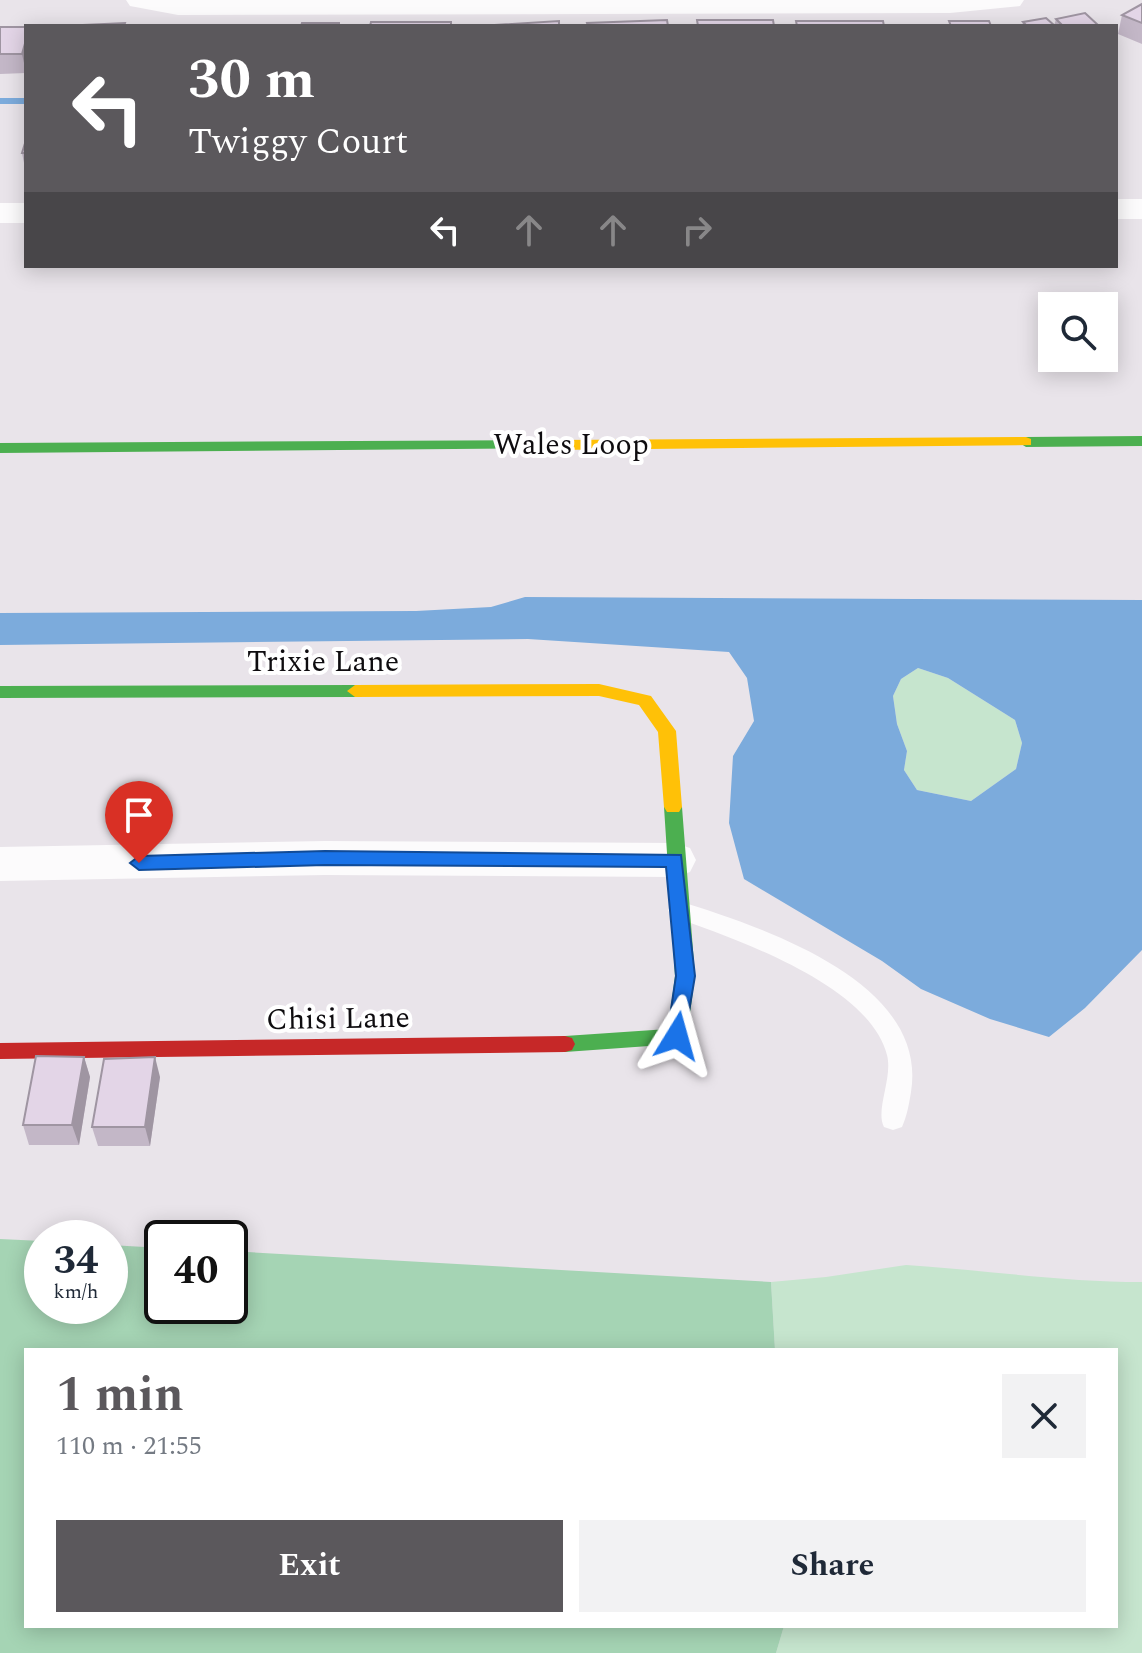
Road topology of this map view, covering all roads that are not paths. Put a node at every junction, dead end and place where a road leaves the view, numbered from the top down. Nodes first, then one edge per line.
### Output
1 (140, 0) edge
2 (1010, 0) edge
3 (489, 3) edge
4 (1118, 209) edge
5 (1142, 209) edge
6 (0, 213) edge
7 (24, 213) edge
8 (1142, 441) edge
9 (0, 448) edge
10 (0, 692) edge
11 (674, 860) junction
12 (0, 864) edge
13 (679, 910) junction
14 (0, 1051) edge
15 (893, 1120) dead end

1 - 3 street
2 - 3 street
4 - 5 street
6 - 7 street
8 - 9 street, Wales Loop
10 - 11 street, Trixie Lane
11 - 12 street
11 - 13 street
13 - 14 street, Chisi Lane
13 - 15 lane

